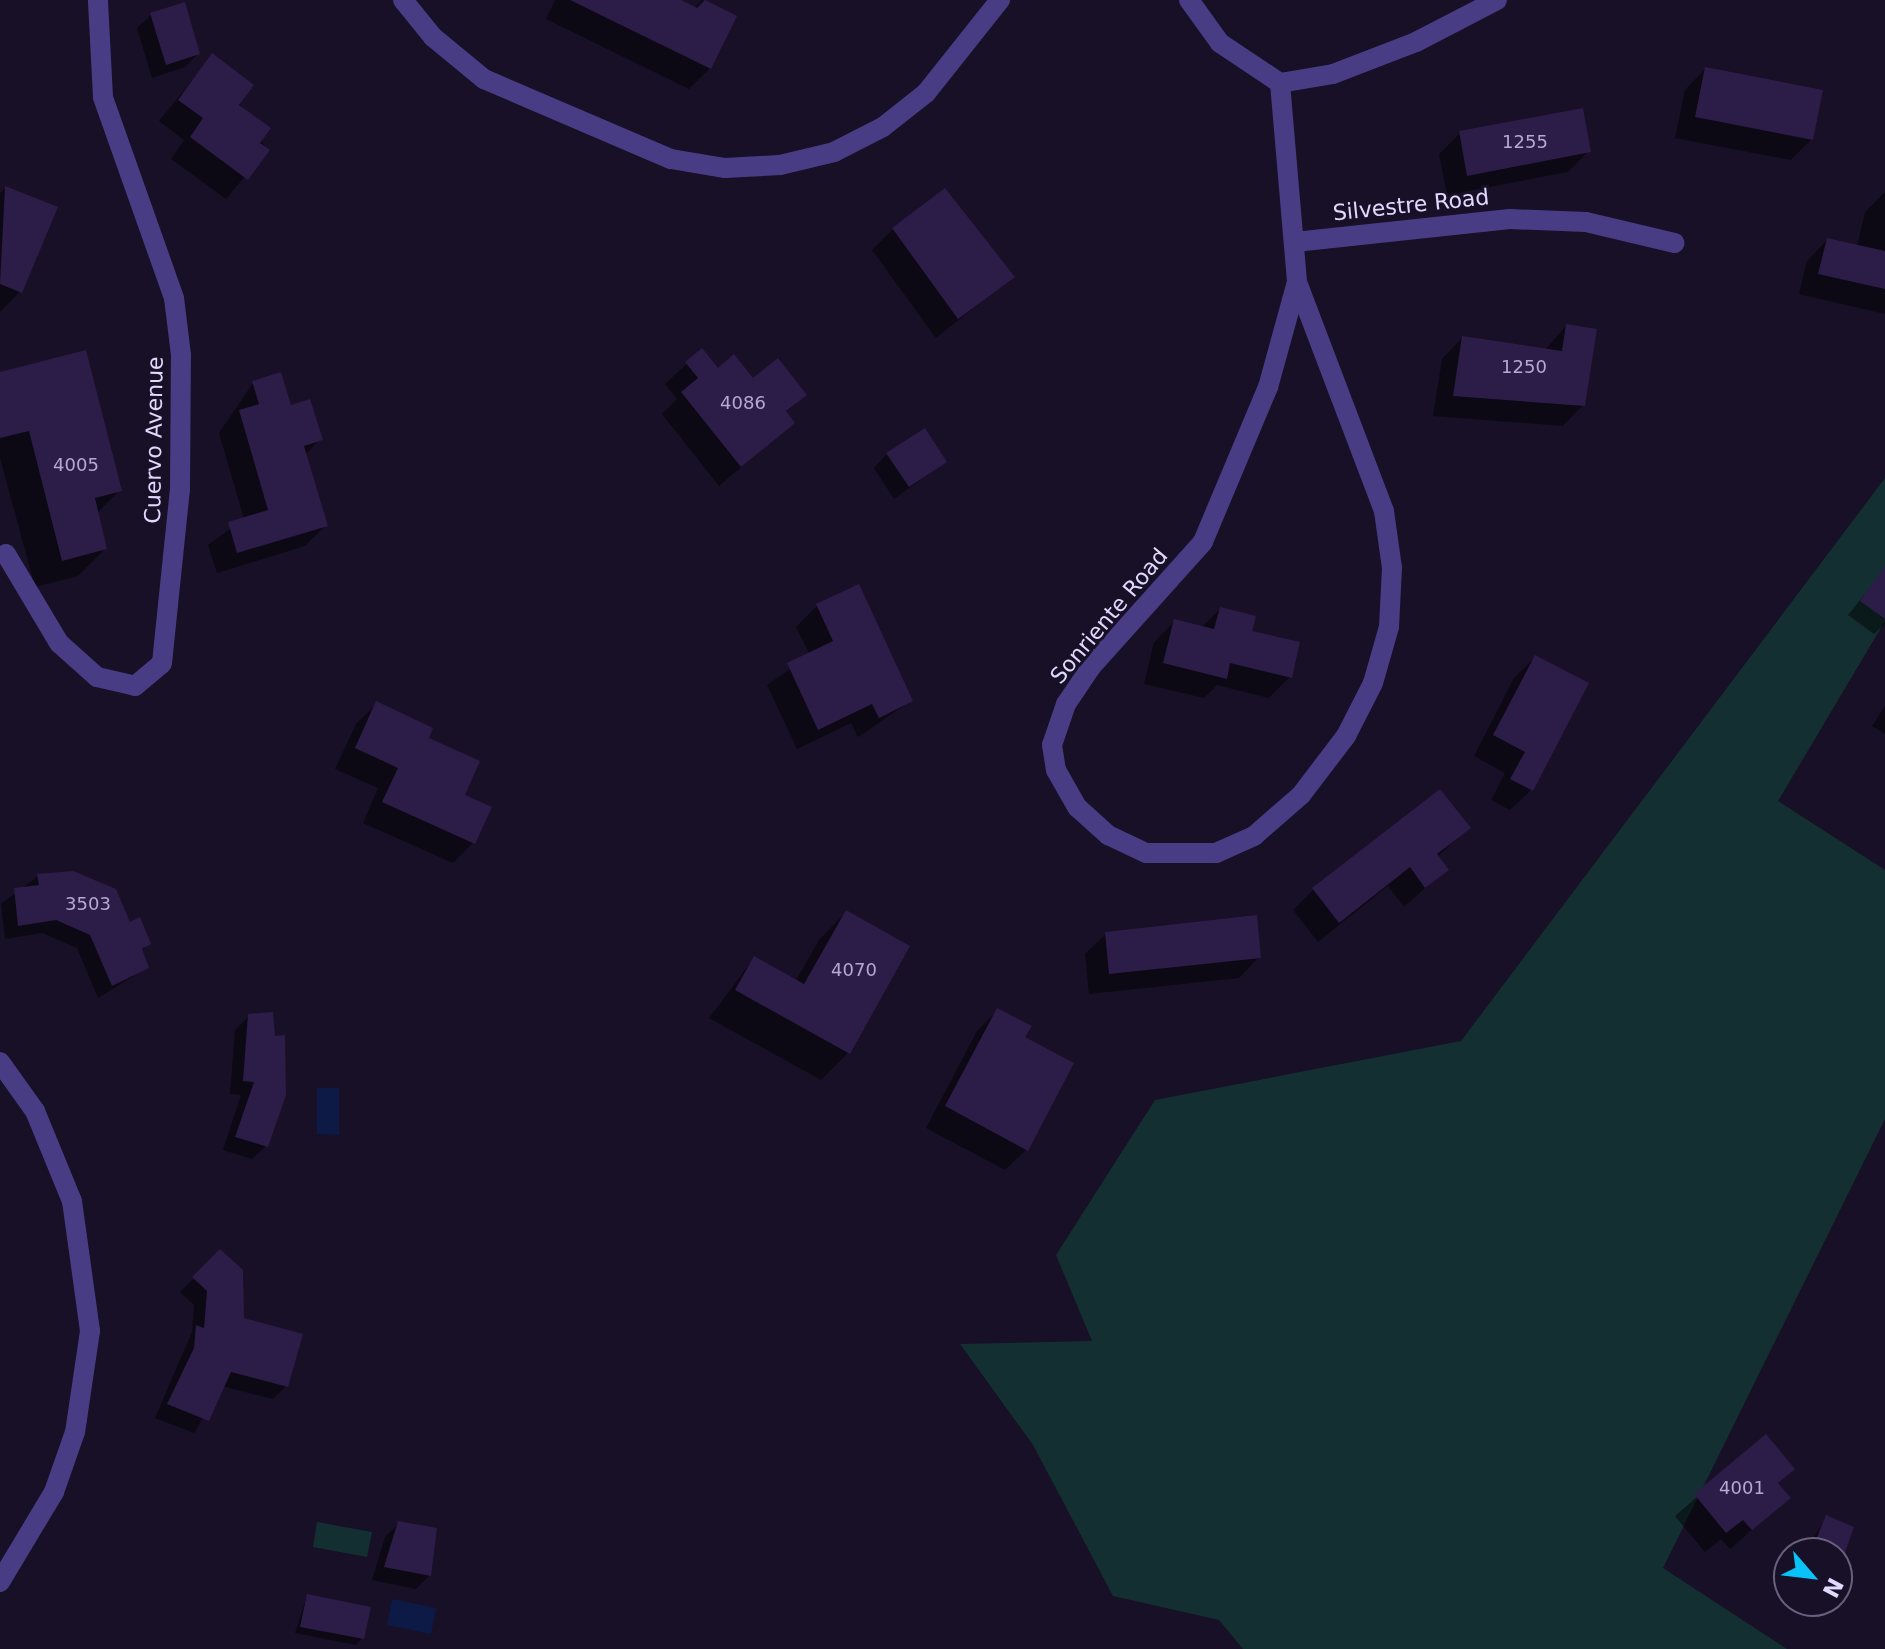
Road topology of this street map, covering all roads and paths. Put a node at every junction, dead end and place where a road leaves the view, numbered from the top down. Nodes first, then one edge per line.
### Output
1 (98, 0) edge
2 (403, 0) edge
3 (1000, 0) edge
4 (1189, 0) edge
5 (1497, 0) edge
6 (1280, 83) junction
7 (1295, 242) junction
8 (1675, 243) dead end
9 (1297, 282) junction
10 (6, 554) dead end
11 (0, 1062) edge
12 (0, 1582) edge

1 - 10 street, Cuervo Avenue
2 - 3 street
4 - 6 street
5 - 6 street
6 - 7 street, Sonriente Road
7 - 8 street, Silvestre Road
7 - 9 street, Sonriente Road
9 - 9 street, Sonriente Road
11 - 12 street

